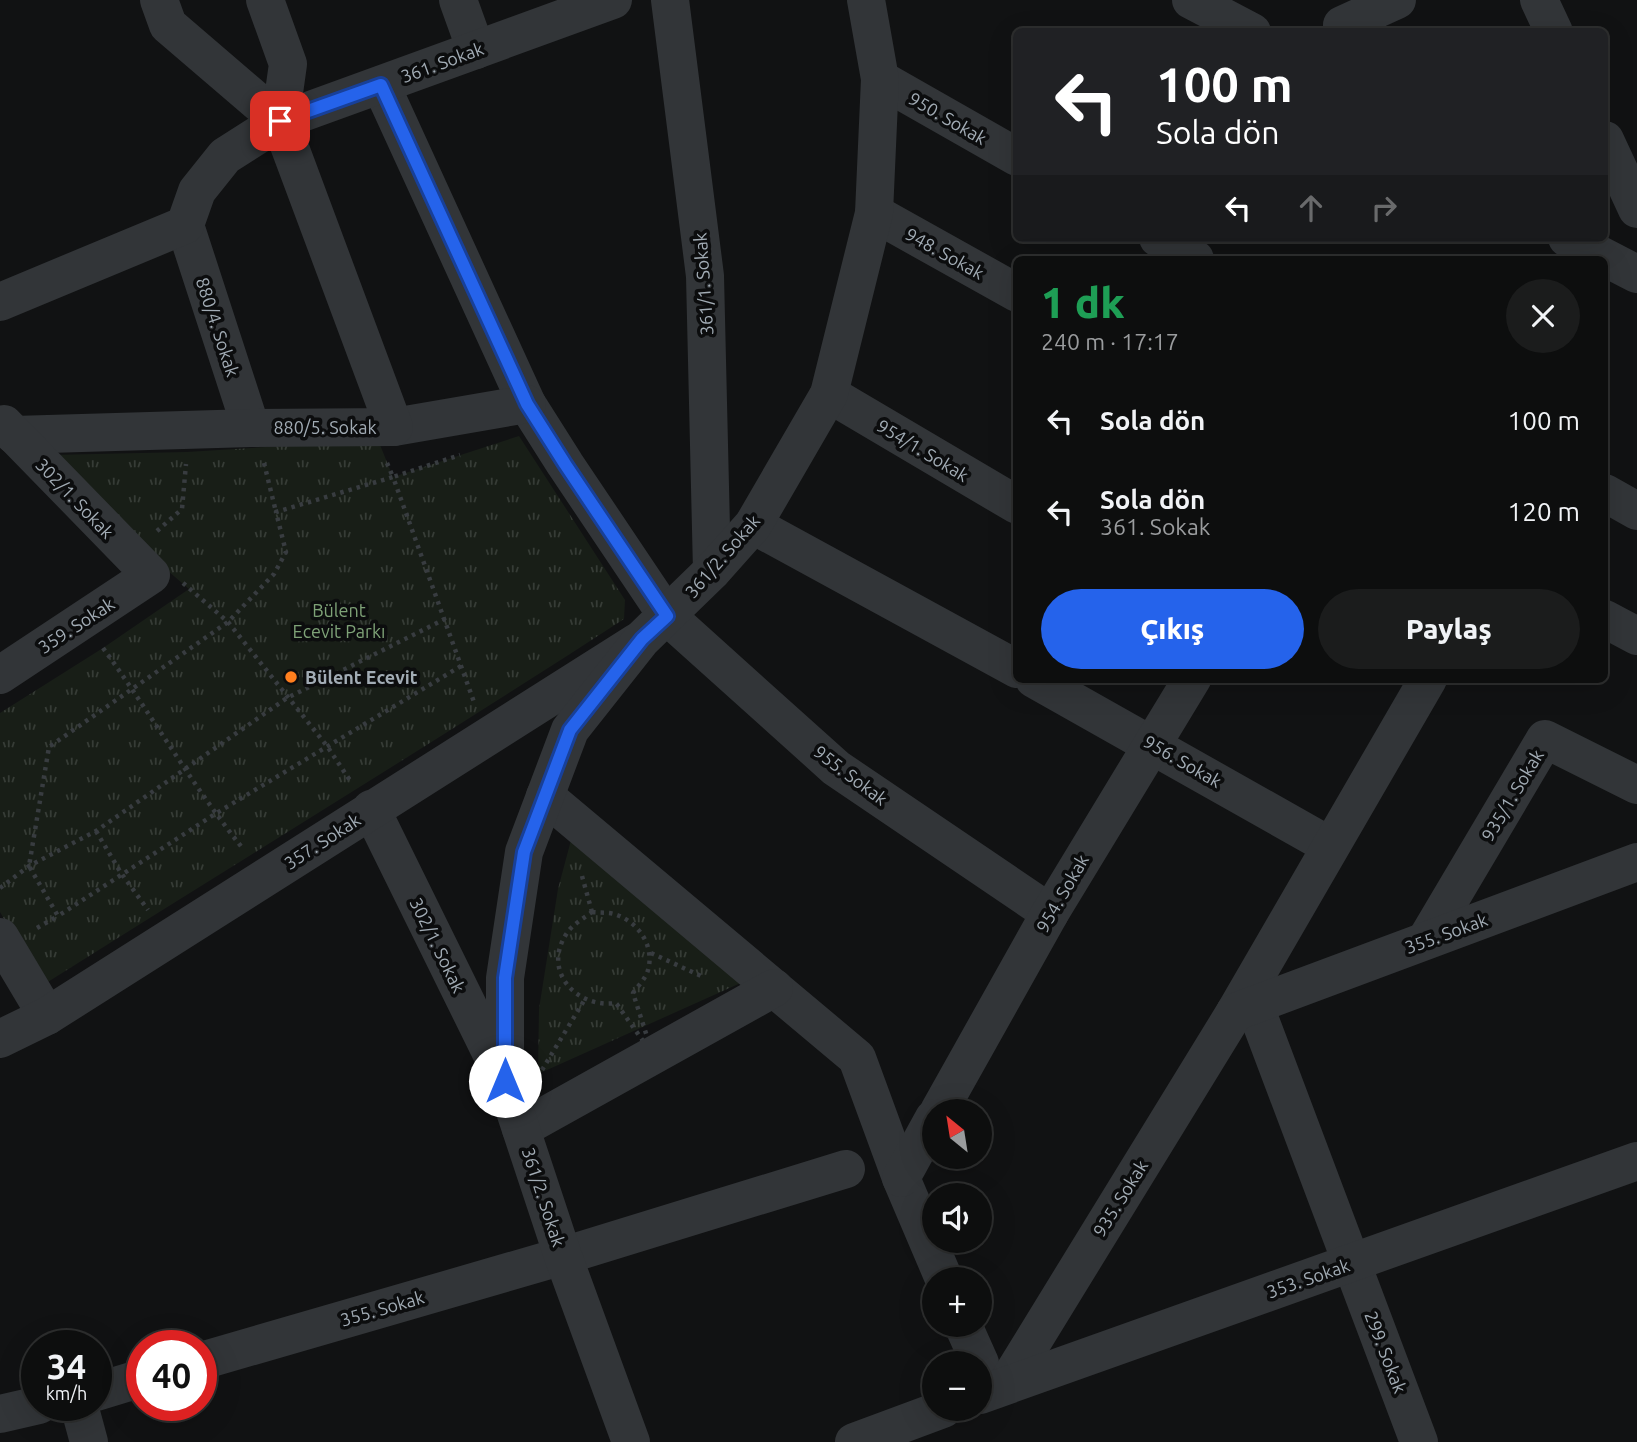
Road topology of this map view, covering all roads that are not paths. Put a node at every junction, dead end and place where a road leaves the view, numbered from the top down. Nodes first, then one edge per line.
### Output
1 (159, 0) edge
2 (265, 0) edge
3 (458, 0) edge
4 (613, 0) edge
5 (670, 0) edge
6 (866, 0) edge
7 (1191, 0) edge
8 (1397, 0) edge
9 (1539, 0) edge
10 (1339, 19) edge
11 (1244, 28) edge
12 (1552, 28) edge
13 (476, 50) junction
14 (880, 79) junction
15 (381, 85) junction
16 (280, 121) junction
17 (1608, 146) edge
18 (1013, 155) edge
19 (1637, 209) edge
20 (874, 213) junction
21 (185, 225) junction
22 (1165, 242) edge
23 (1575, 242) edge
24 (1190, 256) edge
25 (1602, 256) edge
26 (1608, 259) edge
27 (1637, 274) edge
28 (1013, 291) edge
29 (0, 302) edge
30 (829, 394) junction
31 (527, 404) junction
32 (7, 427) edge
33 (388, 440) junction
34 (257, 445) junction
35 (1608, 496) edge
36 (1013, 503) edge
37 (1637, 511) edge
38 (753, 525) junction
39 (712, 570) junction
40 (164, 572) joint
41 (1608, 621) edge
42 (655, 628) junction
43 (1637, 636) edge
44 (1013, 667) edge
45 (0, 675) edge
46 (1041, 683) edge
47 (1189, 683) edge
48 (1426, 683) edge
49 (1151, 743) junction
50 (1637, 785) edge
51 (545, 796) junction
52 (363, 799) junction
53 (1331, 845) junction
54 (1637, 862) edge
55 (1050, 913) junction
56 (0, 937) edge
57 (1426, 940) junction
58 (774, 988) junction
59 (1245, 1008) junction
60 (47, 1016) junction
61 (0, 1039) edge
62 (946, 1099) edge
63 (514, 1108) junction
64 (922, 1140) edge
65 (1637, 1161) edge
66 (846, 1169) dead end
67 (901, 1178) junction
68 (563, 1256) junction
69 (1352, 1262) junction
70 (939, 1267) edge
71 (217, 1356) edge
72 (992, 1373) edge
73 (992, 1378) edge
74 (21, 1409) edge
75 (0, 1414) edge
76 (922, 1417) edge
77 (83, 1421) edge
78 (89, 1442) edge
79 (631, 1442) edge
80 (854, 1442) edge
81 (1419, 1442) edge

1 - 16 street
2 - 16 street
3 - 13 street
4 - 13 street, 361. Sokak
5 - 39 street, 361/1. Sokak
6 - 14 street, 361/2. Sokak
7 - 11 street
8 - 10 street
9 - 12 street
13 - 15 street, 361. Sokak
14 - 18 street, 950. Sokak
14 - 20 street, 361/2. Sokak
15 - 16 street, 361. Sokak
15 - 31 street, 955. Sokak
16 - 21 street, 361. Sokak
16 - 33 street, 880/5. Sokak
17 - 19 street
20 - 28 street, 948. Sokak
20 - 30 street, 361/2. Sokak
21 - 29 street
21 - 34 street, 880/4. Sokak
22 - 24 street
23 - 25 street
26 - 27 street
30 - 36 street, 954/1. Sokak
30 - 38 street, 361/2. Sokak
31 - 33 street
31 - 42 street, 955. Sokak
32 - 34 street, 880/5. Sokak
32 - 40 street, 302/1. Sokak
33 - 34 street, 880/5. Sokak
35 - 37 street
38 - 39 street, 361/2. Sokak
38 - 44 street
39 - 42 street, 361/2. Sokak
40 - 45 street, 359. Sokak
41 - 43 street
42 - 51 street, 361/2. Sokak
42 - 52 street, 357. Sokak
42 - 55 street, 955. Sokak
46 - 49 street, 956. Sokak
47 - 49 street, 954. Sokak
48 - 53 street, 935. Sokak
49 - 53 street, 956. Sokak
49 - 55 street, 954. Sokak
50 - 57 street, 935/1. Sokak
51 - 58 street
51 - 63 street, 361/2. Sokak
52 - 60 street, 357. Sokak
52 - 63 street, 302/1. Sokak
53 - 59 street, 935. Sokak
54 - 57 street, 355. Sokak
55 - 62 street, 954. Sokak
56 - 60 street
57 - 59 street, 355. Sokak
58 - 63 street
58 - 67 street
59 - 69 street, 299. Sokak
59 - 72 street, 935. Sokak
60 - 61 street, 357. Sokak
63 - 68 street, 361/2. Sokak
64 - 67 street
65 - 69 street, 353. Sokak
66 - 68 street, 355. Sokak
67 - 70 street
68 - 71 street, 355. Sokak
68 - 79 street, 361/2. Sokak
69 - 73 street, 353. Sokak
69 - 81 street, 299. Sokak
74 - 75 street
76 - 80 street
77 - 78 street

